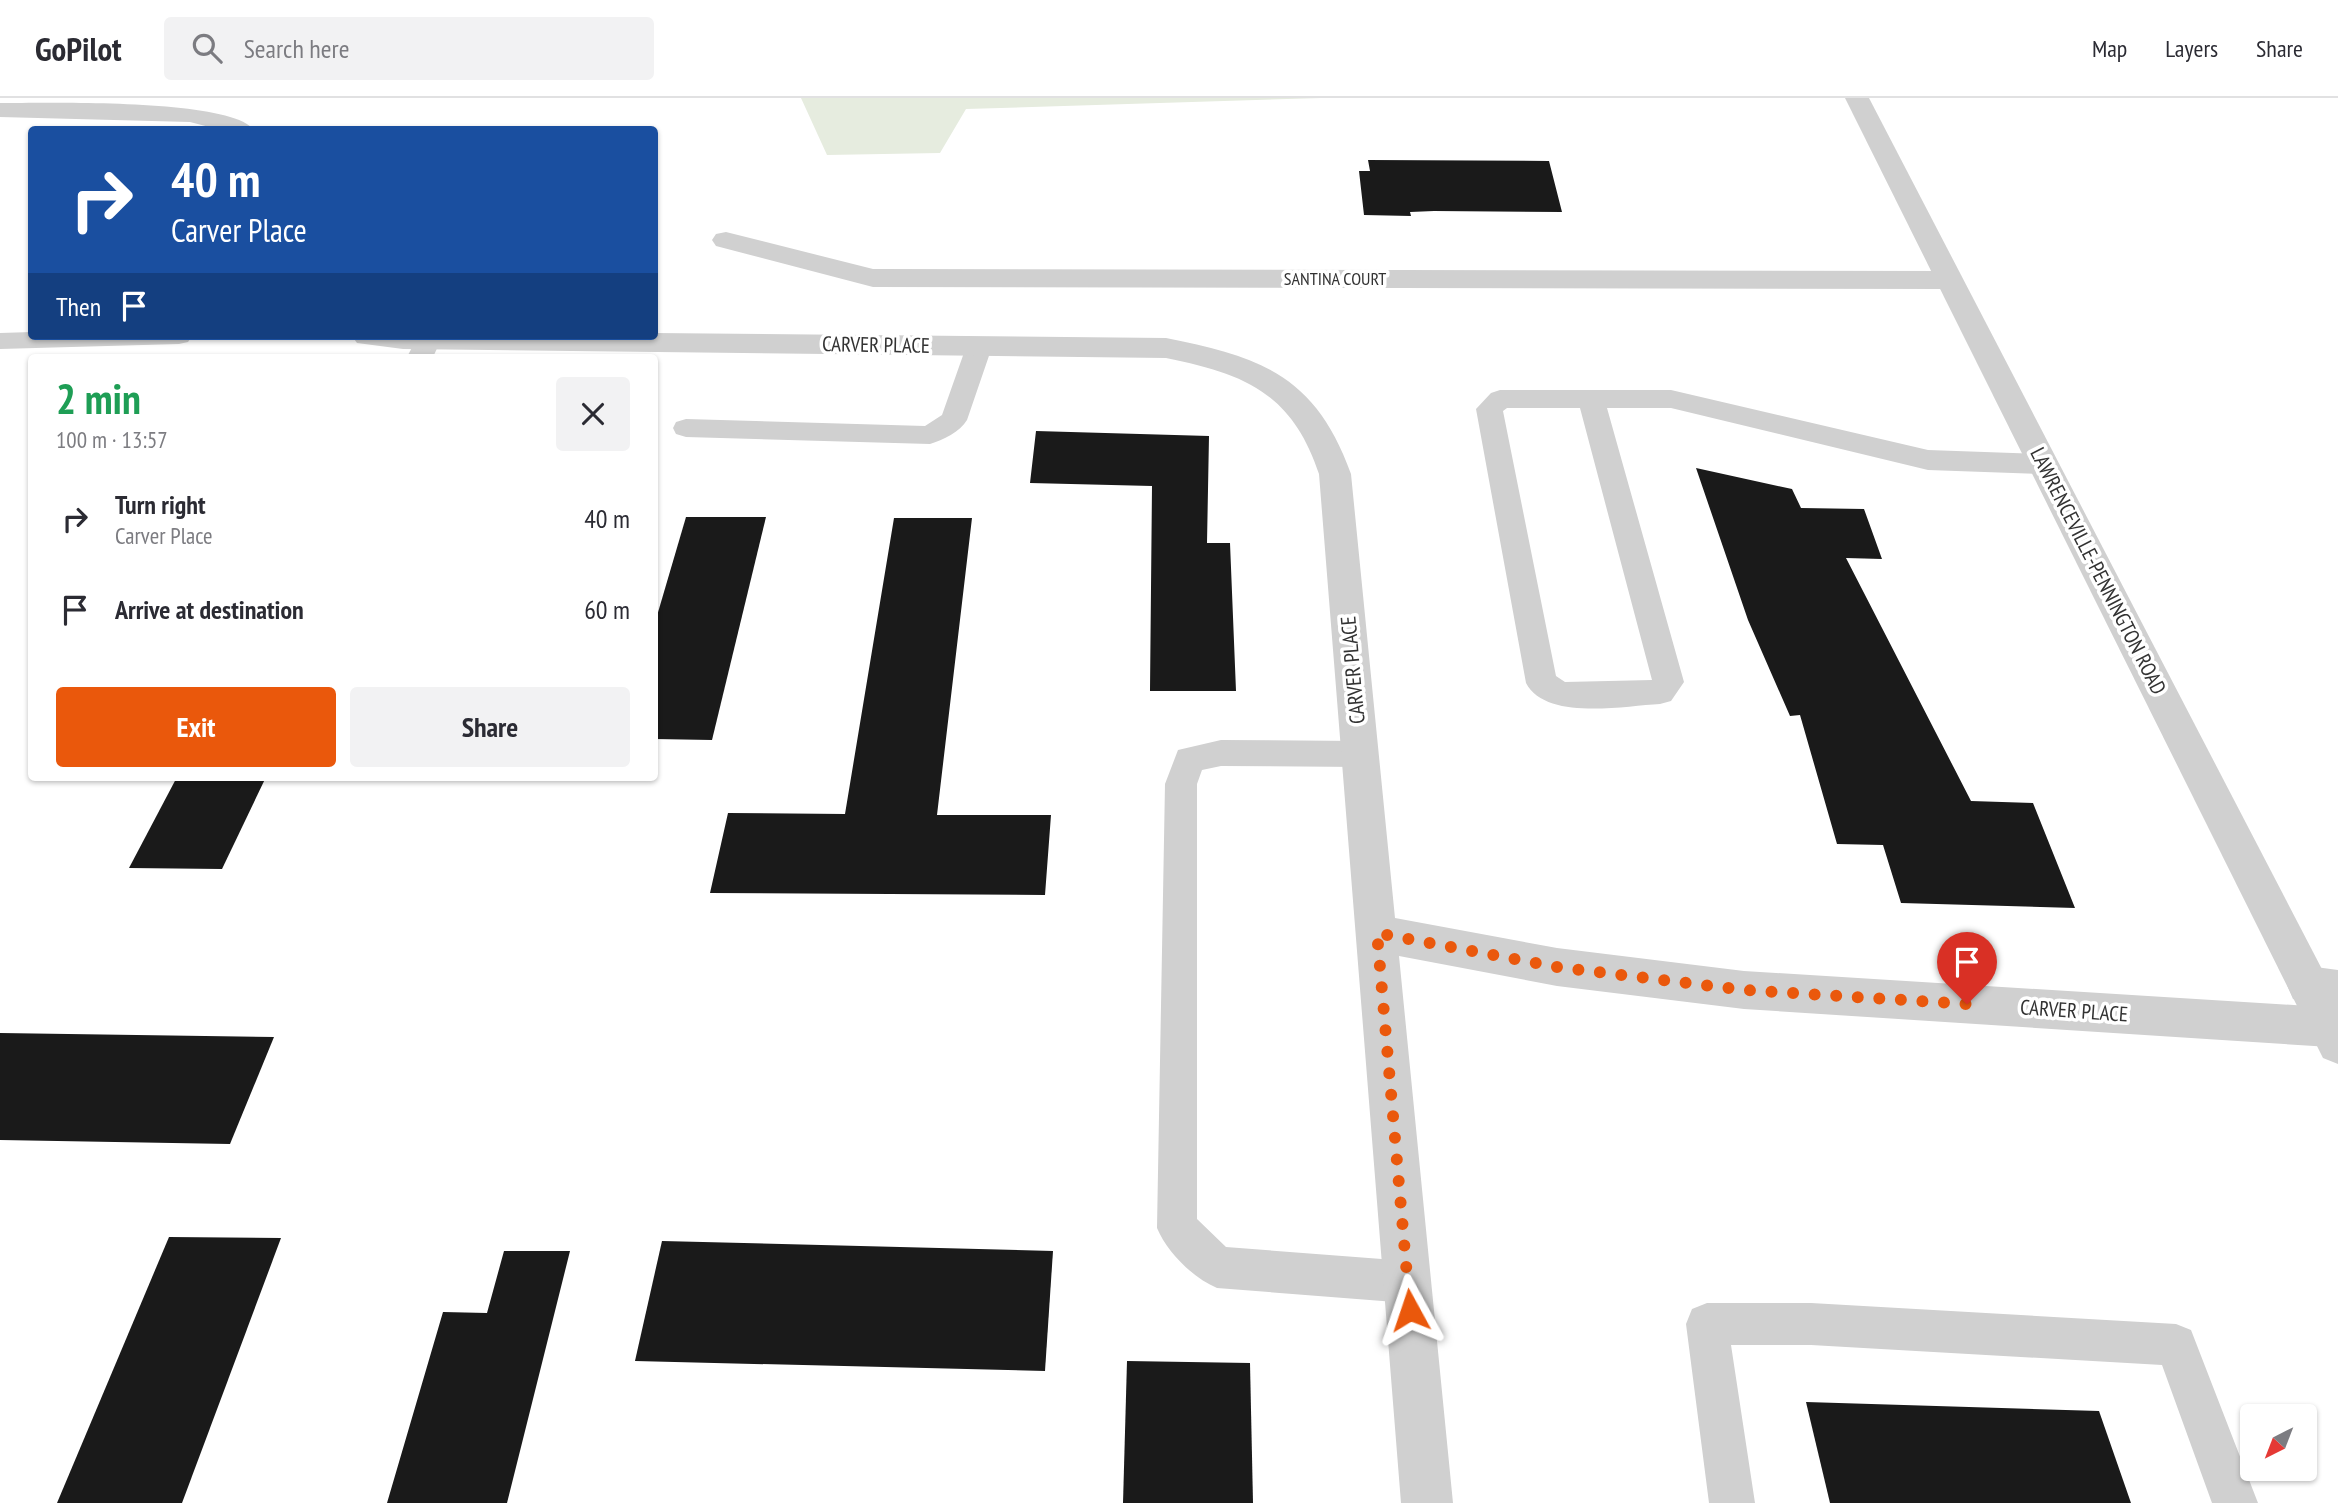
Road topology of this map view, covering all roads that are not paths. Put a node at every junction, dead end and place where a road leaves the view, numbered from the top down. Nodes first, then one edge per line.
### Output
1 (1857, 98) edge
2 (0, 110) edge
3 (234, 126) edge
4 (726, 240) dead end
5 (1949, 280) junction
6 (36, 340) edge
7 (385, 340) edge
8 (0, 341) edge
9 (979, 346) junction
10 (424, 349) edge
11 (1591, 399) junction
12 (686, 428) dead end
13 (2043, 464) junction
14 (1360, 754) junction
15 (1377, 933) junction
16 (2329, 1011) edge
17 (1408, 1282) junction
18 (1427, 1503) edge
19 (1732, 1503) edge
20 (2235, 1503) edge

1 - 5 street, LAWRENCEVILLE-PENNINGTON ROAD
2 - 3 street
4 - 5 street, SANTINA COURT
5 - 13 street, LAWRENCEVILLE-PENNINGTON ROAD
6 - 8 lane
7 - 10 street, CARVER PLACE
9 - 10 street, CARVER PLACE
9 - 12 lane
9 - 14 street, CARVER PLACE
11 - 11 lane
11 - 13 lane
13 - 16 street, LAWRENCEVILLE-PENNINGTON ROAD
14 - 15 street, CARVER PLACE
14 - 17 lane
15 - 16 street, CARVER PLACE
15 - 17 street
17 - 18 street
19 - 20 lane

